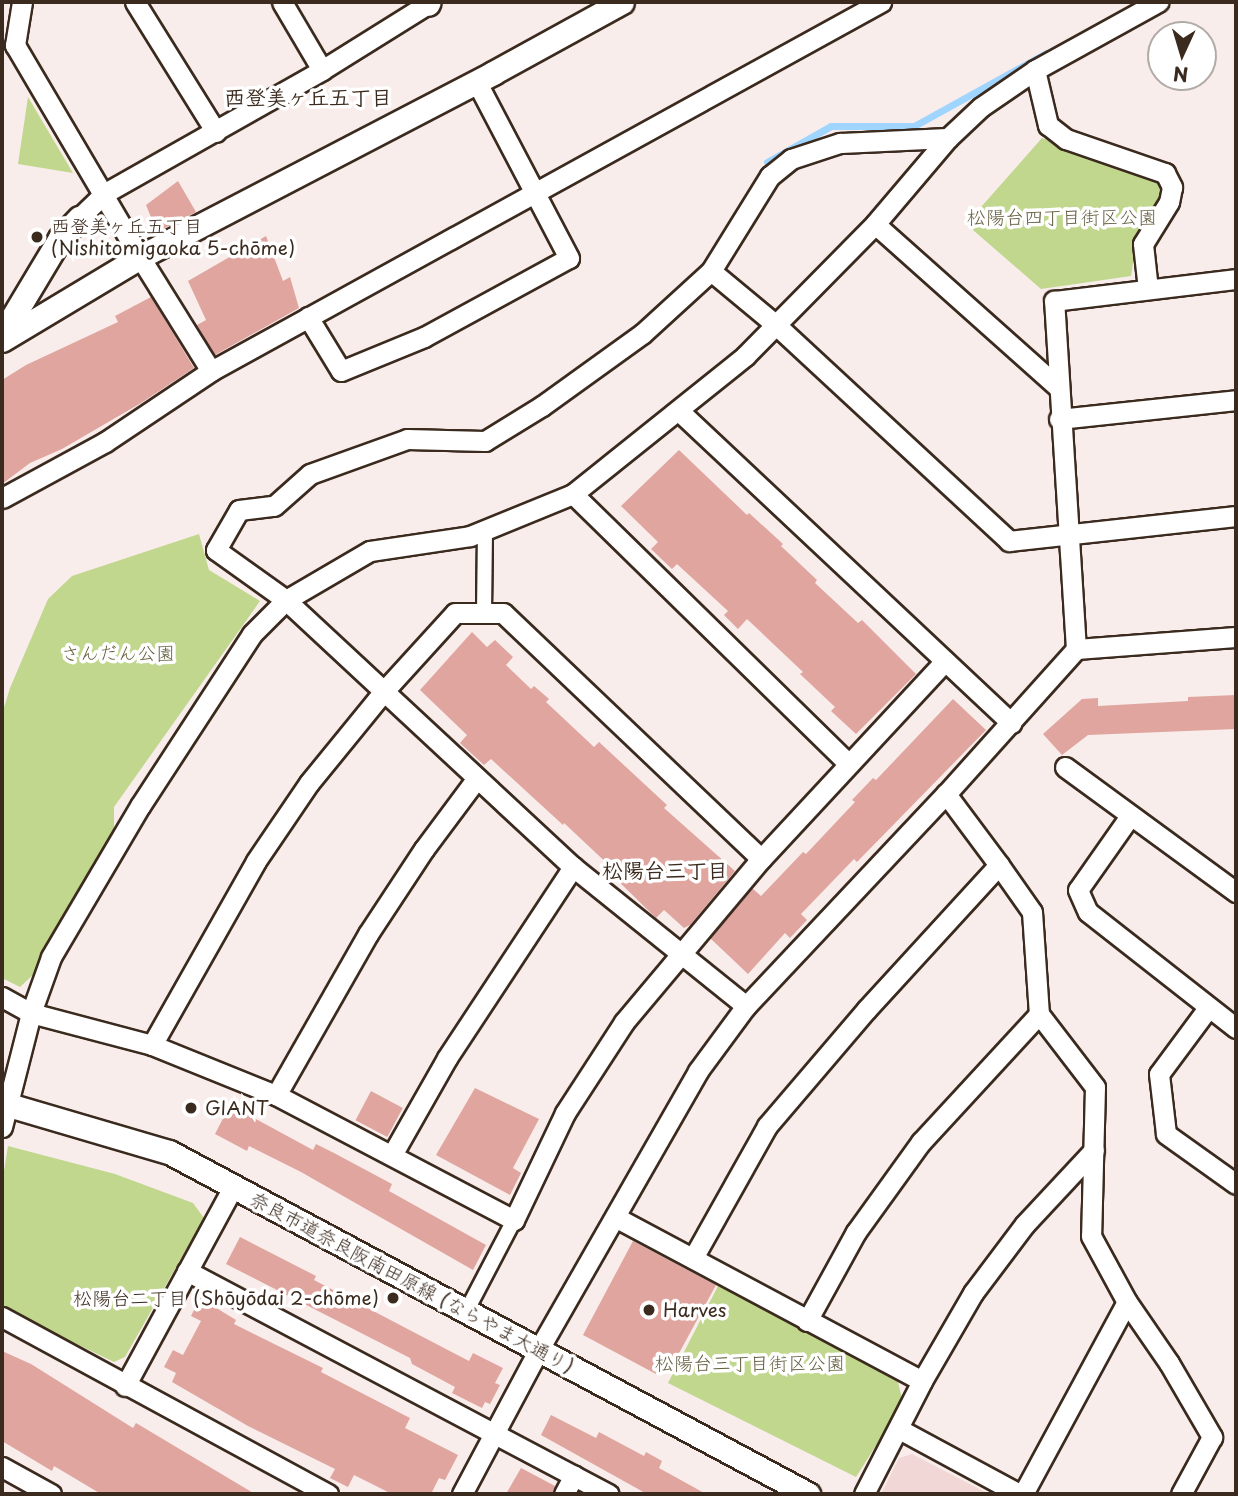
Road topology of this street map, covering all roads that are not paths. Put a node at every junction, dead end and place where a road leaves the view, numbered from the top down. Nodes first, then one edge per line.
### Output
1 (22, 2) edge
2 (135, 2) edge
3 (282, 2) edge
4 (429, 2) edge
5 (622, 2) edge
6 (881, 2) edge
7 (1158, 2) edge
8 (8, 45) edge
9 (322, 70) junction
10 (1035, 70) junction
11 (476, 82) junction
12 (216, 132) junction
13 (948, 138) junction
14 (535, 192) junction
15 (104, 193) junction
16 (79, 218) joint
17 (875, 224) junction
18 (140, 257) junction
19 (711, 271) junction
20 (1236, 279) edge
21 (1148, 289) junction
22 (309, 317) junction
23 (776, 325) junction
24 (2, 335) edge
25 (2, 341) edge
26 (211, 371) junction
27 (1057, 386) junction
28 (1236, 400) edge
29 (679, 411) junction
30 (1059, 419) junction
31 (573, 494) junction
32 (2, 498) edge
33 (1236, 516) edge
34 (485, 530) junction
35 (1069, 533) junction
36 (286, 600) junction
37 (484, 613) junction
38 (1236, 637) edge
39 (1076, 649) junction
40 (945, 661) junction
41 (384, 691) junction
42 (1011, 723) junction
43 (849, 764) junction
44 (1065, 767) dead end
45 (477, 778) junction
46 (946, 794) junction
47 (1130, 816) junction
48 (761, 859) junction
49 (999, 864) junction
50 (573, 867) junction
51 (1236, 892) edge
52 (678, 954) junction
53 (2, 997) edge
54 (746, 1006) junction
55 (1208, 1008) junction
56 (31, 1013) junction
57 (1039, 1014) junction
58 (1236, 1028) edge
59 (152, 1045) junction
60 (276, 1096) junction
61 (4, 1103) edge
62 (2, 1127) edge
63 (1094, 1150) junction
64 (392, 1156) junction
65 (1236, 1184) edge
66 (233, 1187) junction
67 (615, 1217) junction
68 (514, 1220) junction
69 (692, 1258) junction
70 (187, 1271) junction
71 (1128, 1302) junction
72 (467, 1310) junction
73 (2, 1317) edge
74 (807, 1321) junction
75 (539, 1349) junction
76 (922, 1381) junction
77 (125, 1387) junction
78 (899, 1429) junction
79 (495, 1433) junction
80 (2, 1467) edge
81 (574, 1475) junction
82 (51, 1494) edge
83 (328, 1494) edge
84 (462, 1494) edge
85 (564, 1494) edge
86 (609, 1494) edge
87 (808, 1494) edge
88 (864, 1494) edge
89 (1021, 1494) edge
90 (1181, 1494) edge

1 - 8 street
2 - 12 street
3 - 9 street
4 - 9 street
5 - 11 street
6 - 14 street
7 - 10 street
8 - 15 street
9 - 12 street
10 - 13 street
10 - 21 street
11 - 14 street
11 - 18 street
12 - 15 street
13 - 17 street
13 - 19 street
14 - 22 street
14 - 22 street
15 - 16 street
15 - 18 street
16 - 24 street
17 - 23 street
17 - 27 street
18 - 25 street
18 - 26 street
19 - 23 street
19 - 36 street
20 - 21 street
21 - 27 street
22 - 26 street
23 - 29 street
23 - 35 street
26 - 32 street
27 - 30 street
28 - 30 street
29 - 31 street
29 - 40 street
30 - 35 street
31 - 34 street
31 - 43 street
33 - 35 street
34 - 36 street
34 - 37 street
35 - 39 street
36 - 41 street
36 - 56 street
37 - 41 street
37 - 48 street
38 - 39 street
39 - 42 street
40 - 42 street
40 - 43 street
41 - 45 street
41 - 59 street
42 - 46 street
43 - 48 street
44 - 47 street
45 - 50 street
45 - 60 street
46 - 49 street
46 - 54 street
47 - 51 street
47 - 55 street
48 - 52 street
49 - 57 street
49 - 69 street
50 - 52 street
50 - 64 street
52 - 54 street
52 - 68 street
53 - 56 street
54 - 67 street
55 - 58 street
55 - 65 street
56 - 59 street
56 - 61 street
57 - 63 street
57 - 74 street
59 - 60 street
60 - 64 street
61 - 62 street
61 - 66 street, 奈良市道奈良阪南田原線 (ならやま大通り)
63 - 71 street
63 - 76 street
64 - 68 street
66 - 70 street
66 - 72 street, 奈良市道奈良阪南田原線 (ならやま大通り)
67 - 69 street
67 - 75 street
68 - 72 street
69 - 74 street
70 - 77 street
70 - 79 street
71 - 89 street
71 - 90 street
72 - 75 street, 奈良市道奈良阪南田原線 (ならやま大通り)
73 - 77 street
74 - 76 street
75 - 79 street
75 - 87 street, 奈良市道奈良阪南田原線 (ならやま大通り)
76 - 78 street
77 - 83 street
78 - 88 street
78 - 89 street
79 - 81 street
79 - 84 street
80 - 82 street
81 - 85 street
81 - 86 street

